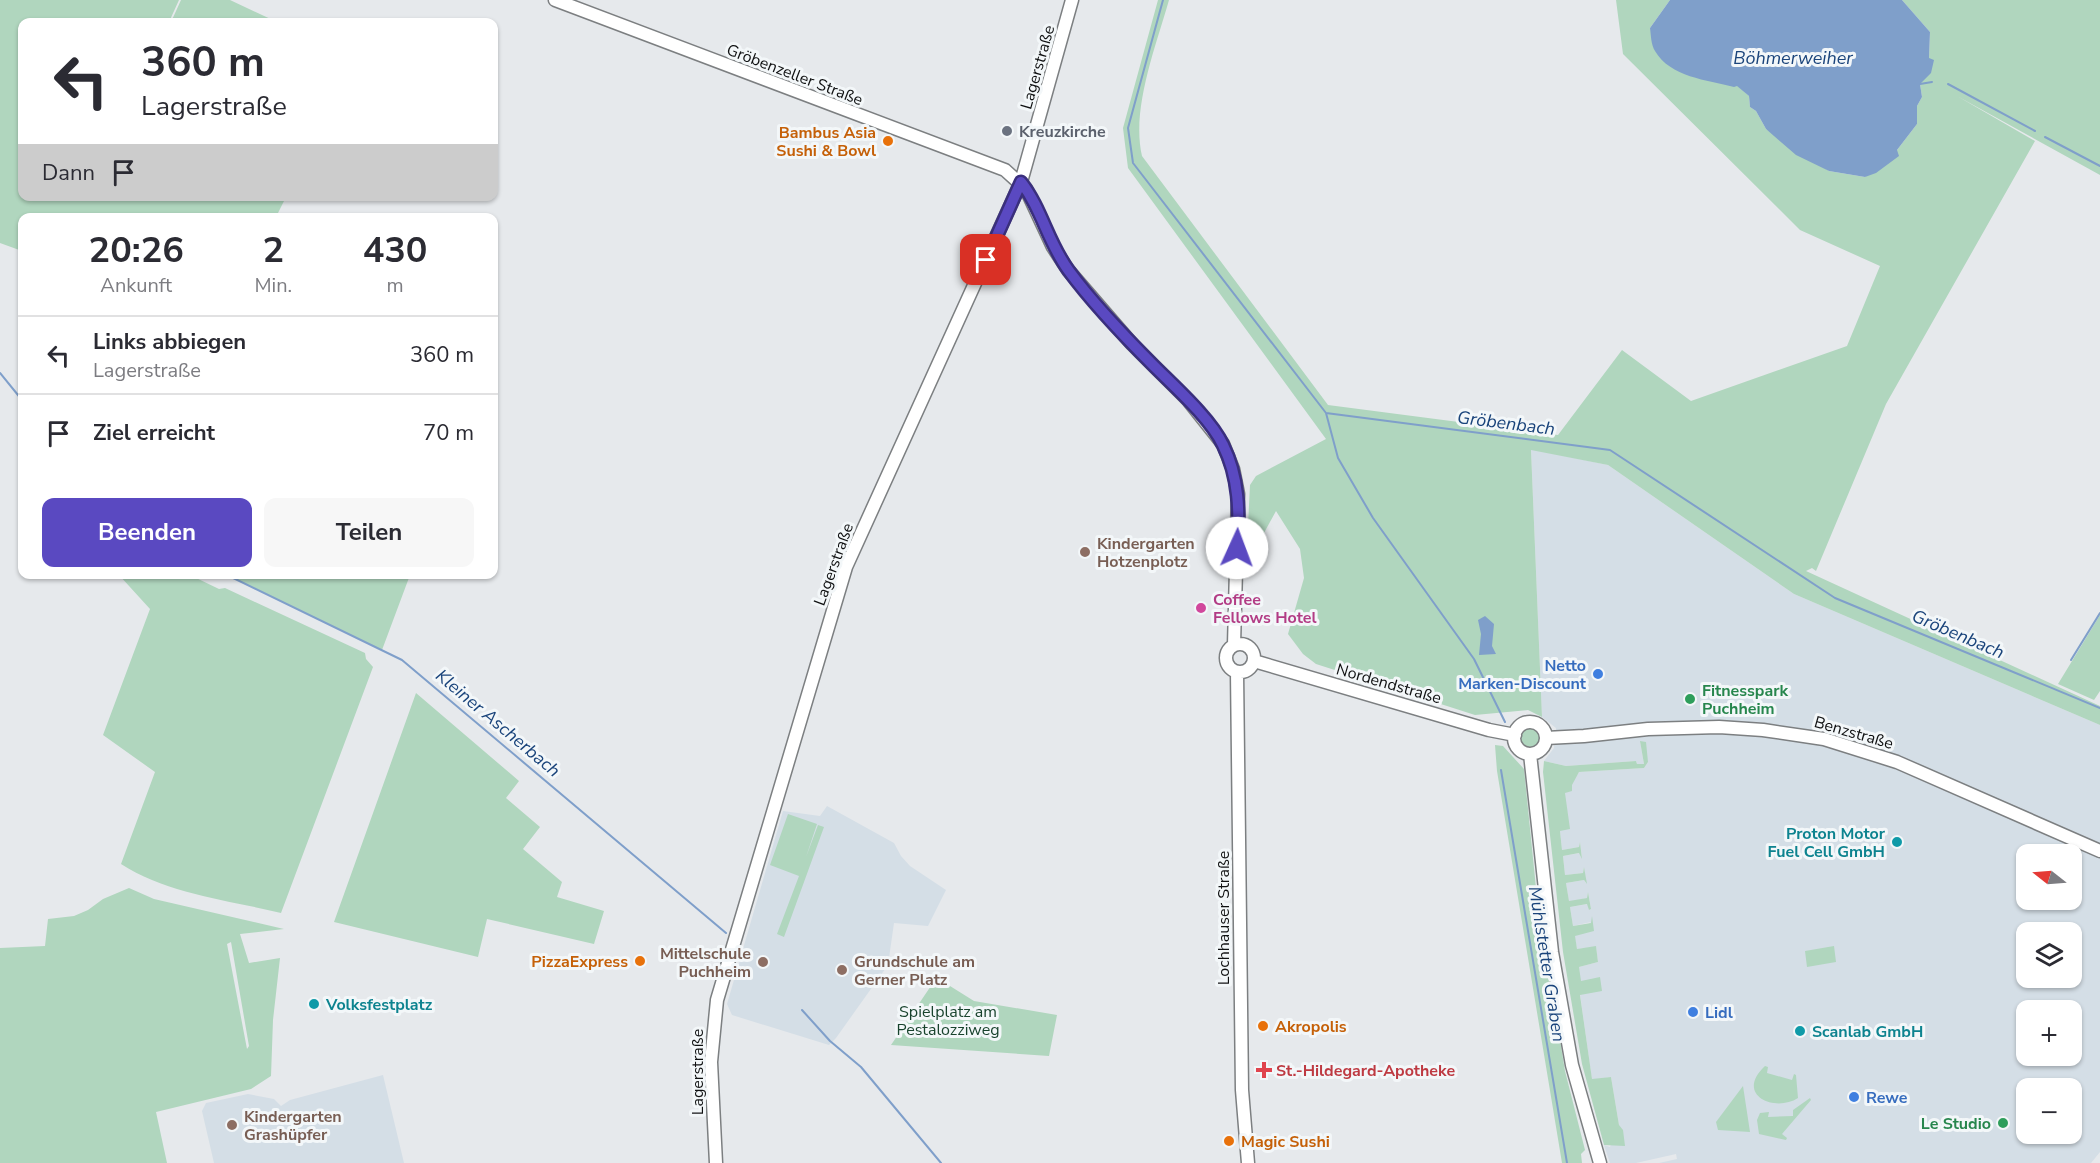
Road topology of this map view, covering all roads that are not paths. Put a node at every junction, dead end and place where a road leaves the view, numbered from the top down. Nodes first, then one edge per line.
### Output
1 (555, 0) edge
2 (1072, 0) edge
3 (1021, 182) junction
4 (1234, 645) junction
5 (1254, 661) junction
6 (1237, 672) junction
7 (1515, 735) junction
8 (1545, 738) junction
9 (1530, 754) junction
10 (2100, 851) edge
11 (716, 1163) edge
12 (1248, 1163) edge
13 (1600, 1163) edge

1 - 3 street, Gröbenzeller Straße
2 - 3 street, Lagerstraße
3 - 4 street, Lochhauser Straße
3 - 11 street, Lagerstraße
4 - 5 street
4 - 6 street, Lochhauser Straße
5 - 6 street
5 - 7 street, Nordendstraße
6 - 12 street, Lochhauser Straße
7 - 8 street
7 - 9 street
8 - 9 street
8 - 10 street, Benzstraße
9 - 13 street

